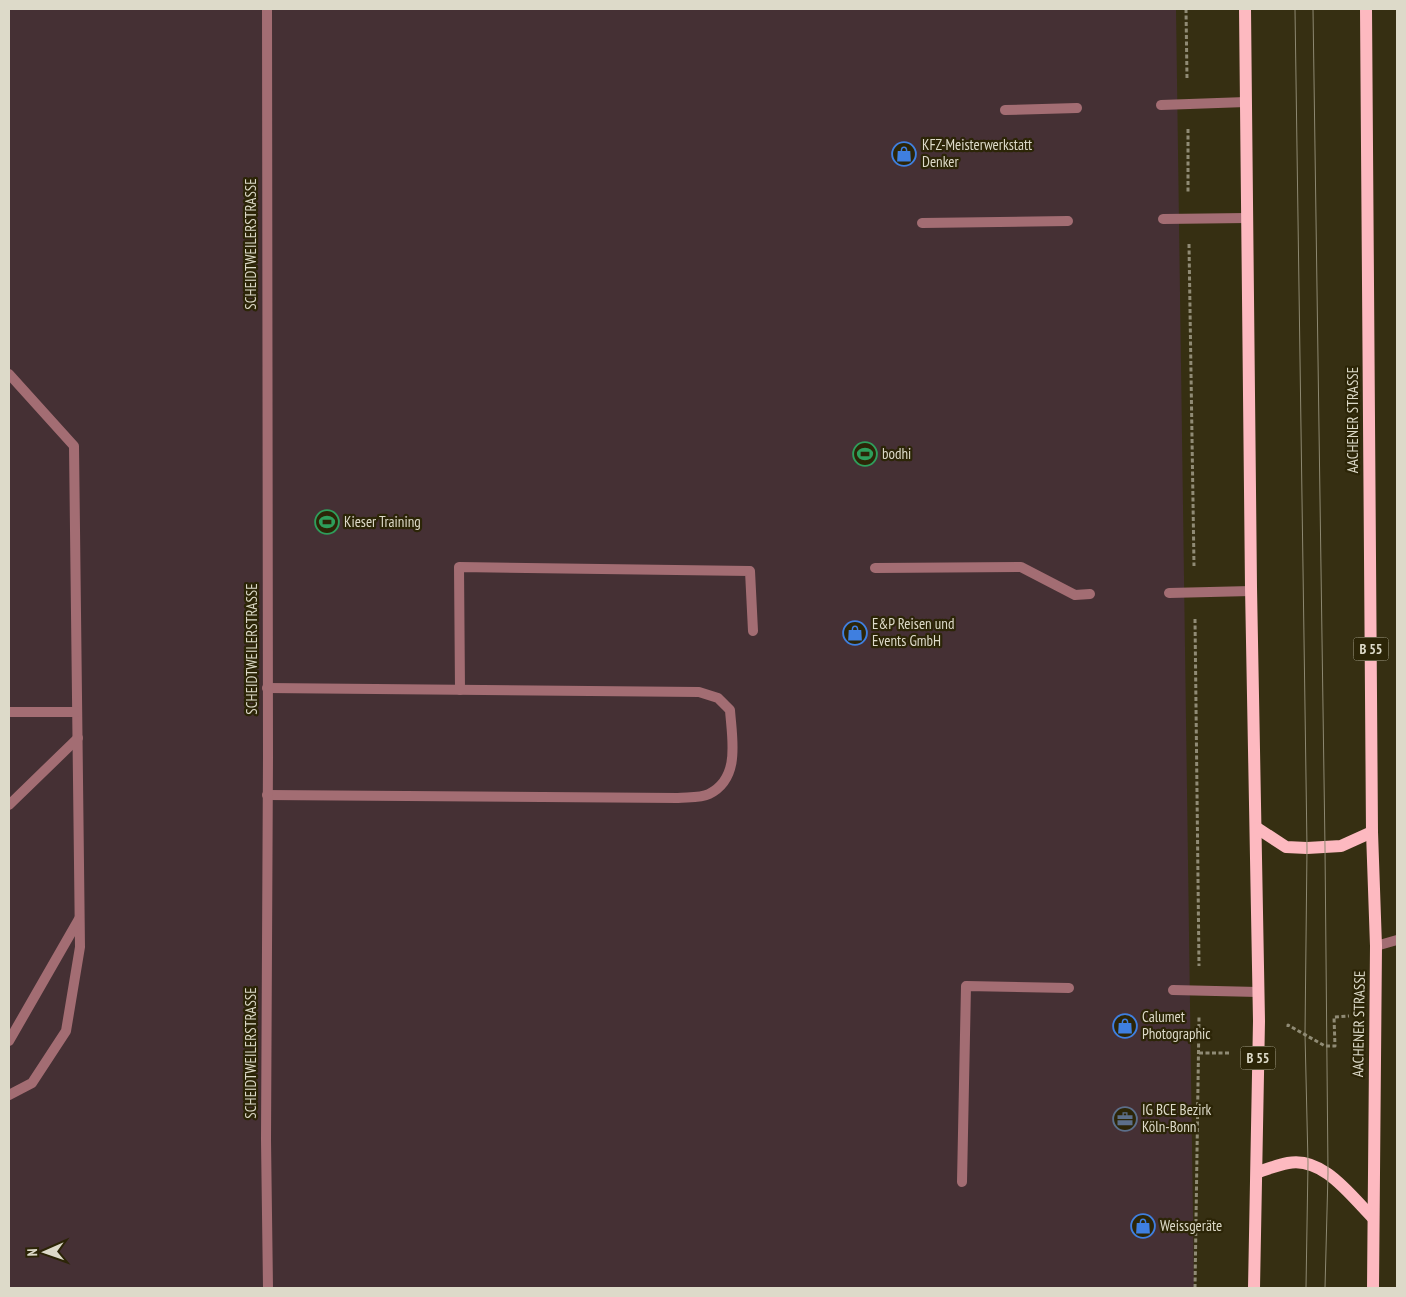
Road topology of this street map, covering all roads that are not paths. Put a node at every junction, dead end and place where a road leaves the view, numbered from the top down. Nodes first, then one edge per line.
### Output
1 (266, 9) edge
2 (1245, 9) edge
3 (1366, 9) edge
4 (1246, 102) junction
5 (1161, 105) dead end
6 (1077, 108) dead end
7 (1005, 110) dead end
8 (1248, 218) junction
9 (1163, 219) dead end
10 (1068, 221) dead end
11 (922, 223) dead end
12 (9, 374) edge
13 (876, 568) dead end
14 (1251, 591) junction
15 (1169, 593) dead end
16 (1090, 594) dead end
17 (752, 631) dead end
18 (267, 688) junction
19 (460, 690) junction
20 (9, 712) edge
21 (77, 712) junction
22 (78, 738) junction
23 (267, 796) junction
24 (9, 805) edge
25 (1257, 828) junction
26 (1372, 832) junction
27 (79, 919) junction
28 (1397, 940) edge
29 (1376, 946) junction
30 (1069, 988) dead end
31 (1173, 990) dead end
32 (1258, 992) junction
33 (9, 1041) edge
34 (9, 1095) edge
35 (1258, 1172) junction
36 (962, 1182) dead end
37 (1373, 1218) junction
38 (268, 1288) edge
39 (1254, 1288) edge
40 (1373, 1288) edge

1 - 18 street, SCHEIDTWEILERSTRASSE
2 - 4 main road, B 55
3 - 26 main road, AACHENER STRASSE / B 55
4 - 5 street
4 - 8 main road, B 55
6 - 7 street
8 - 9 street
8 - 14 main road, B 55
10 - 11 street
12 - 21 street
13 - 16 street
14 - 15 street
14 - 25 main road, B 55
17 - 19 street
18 - 19 street
18 - 23 street, SCHEIDTWEILERSTRASSE
19 - 23 street
20 - 21 street
21 - 22 street
22 - 24 street
22 - 27 street
23 - 38 street, SCHEIDTWEILERSTRASSE
25 - 26 main road
25 - 32 main road, B 55
26 - 29 main road, AACHENER STRASSE / B 55
27 - 33 street
27 - 34 street
28 - 29 street
29 - 37 main road, AACHENER STRASSE / B 55
30 - 36 street
31 - 32 street
32 - 35 main road, B 55
35 - 37 main road
35 - 39 main road, B 55
37 - 40 main road, AACHENER STRASSE / B 55

